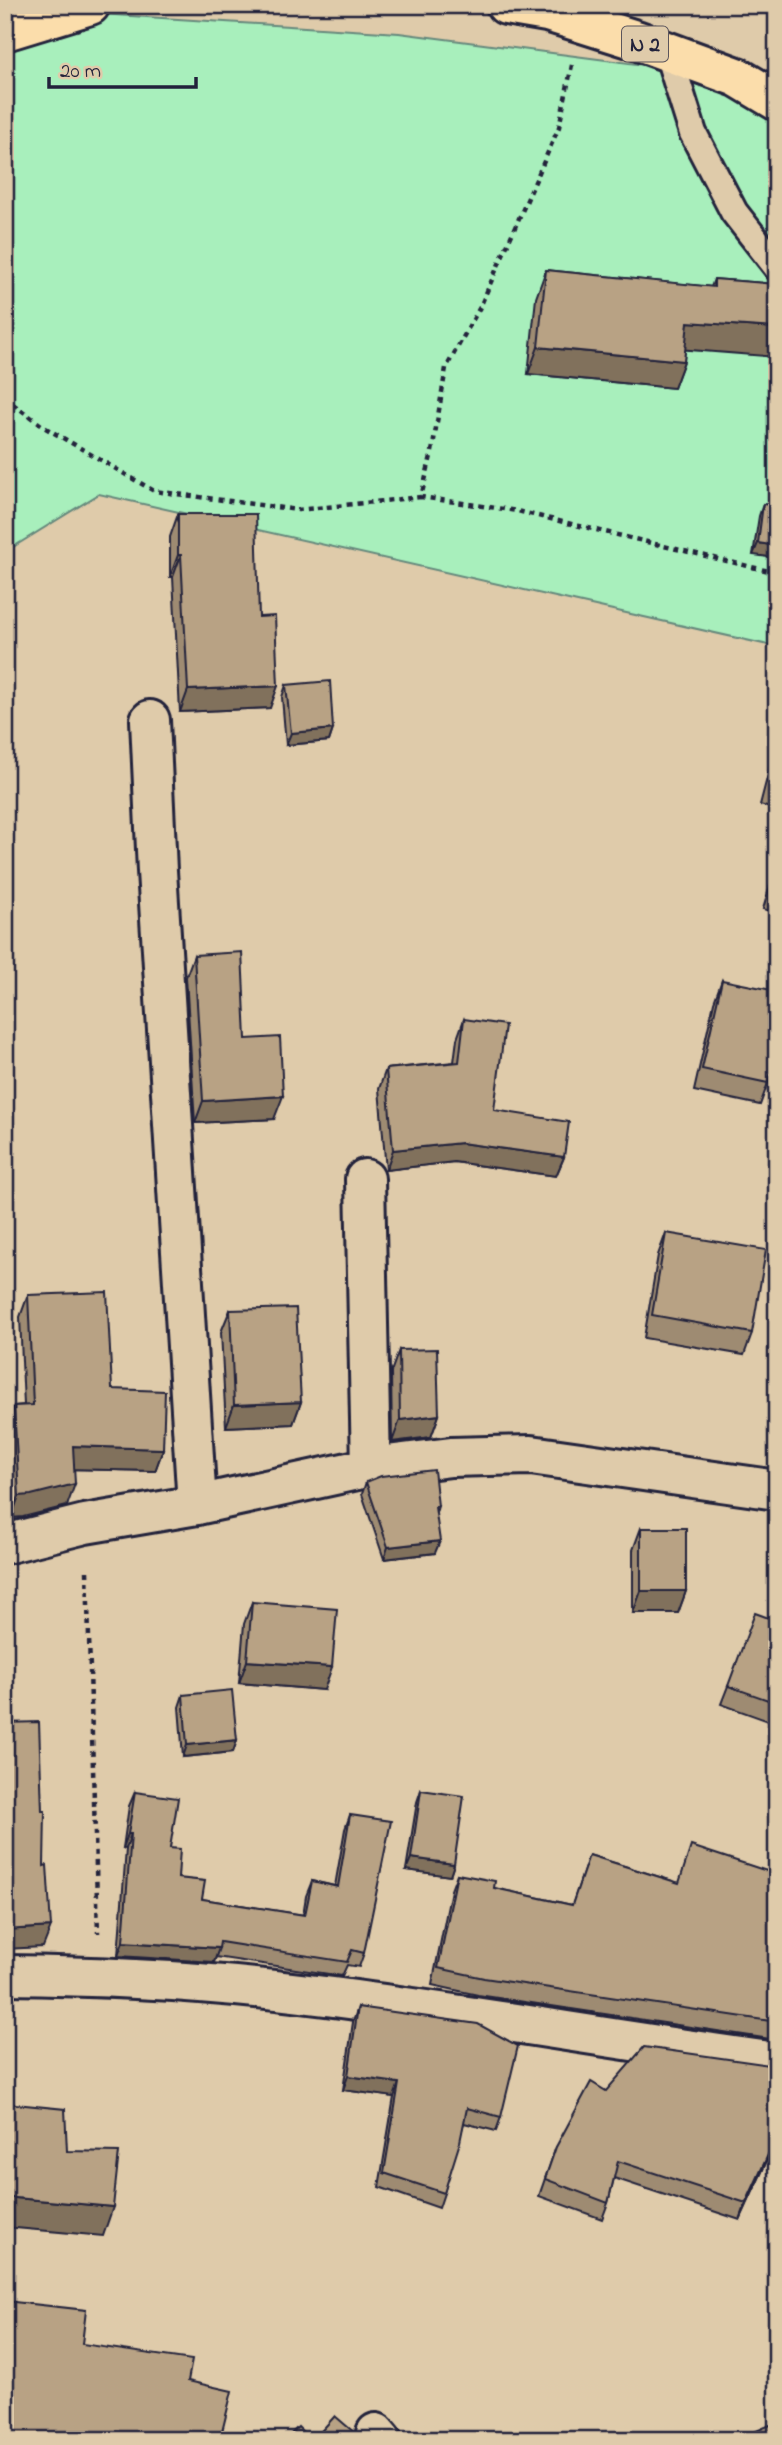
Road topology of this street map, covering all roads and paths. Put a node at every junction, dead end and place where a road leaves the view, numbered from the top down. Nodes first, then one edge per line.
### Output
1 (90, 5) edge
2 (506, 5) edge
3 (581, 23) junction
4 (5, 31) edge
5 (668, 53) junction
6 (777, 100) edge
7 (777, 267) edge
8 (5, 398) edge
9 (421, 497) junction
10 (777, 573) edge
11 (150, 720) dead end
12 (365, 1179) dead end
13 (371, 1467) junction
14 (777, 1490) edge
15 (197, 1505) junction
16 (85, 1524) junction
17 (5, 1544) edge
18 (5, 1975) edge
19 (100, 1976) junction
20 (777, 2062) edge

1 - 4 main road
2 - 3 main road, N 2
3 - 5 main road, N 2
3 - 9 path
5 - 6 main road, N 2
5 - 7 lane
8 - 9 path
9 - 10 path
11 - 15 street
12 - 13 street
13 - 14 street
13 - 15 street
15 - 16 street
16 - 17 street
16 - 19 path
18 - 19 street
19 - 20 street

